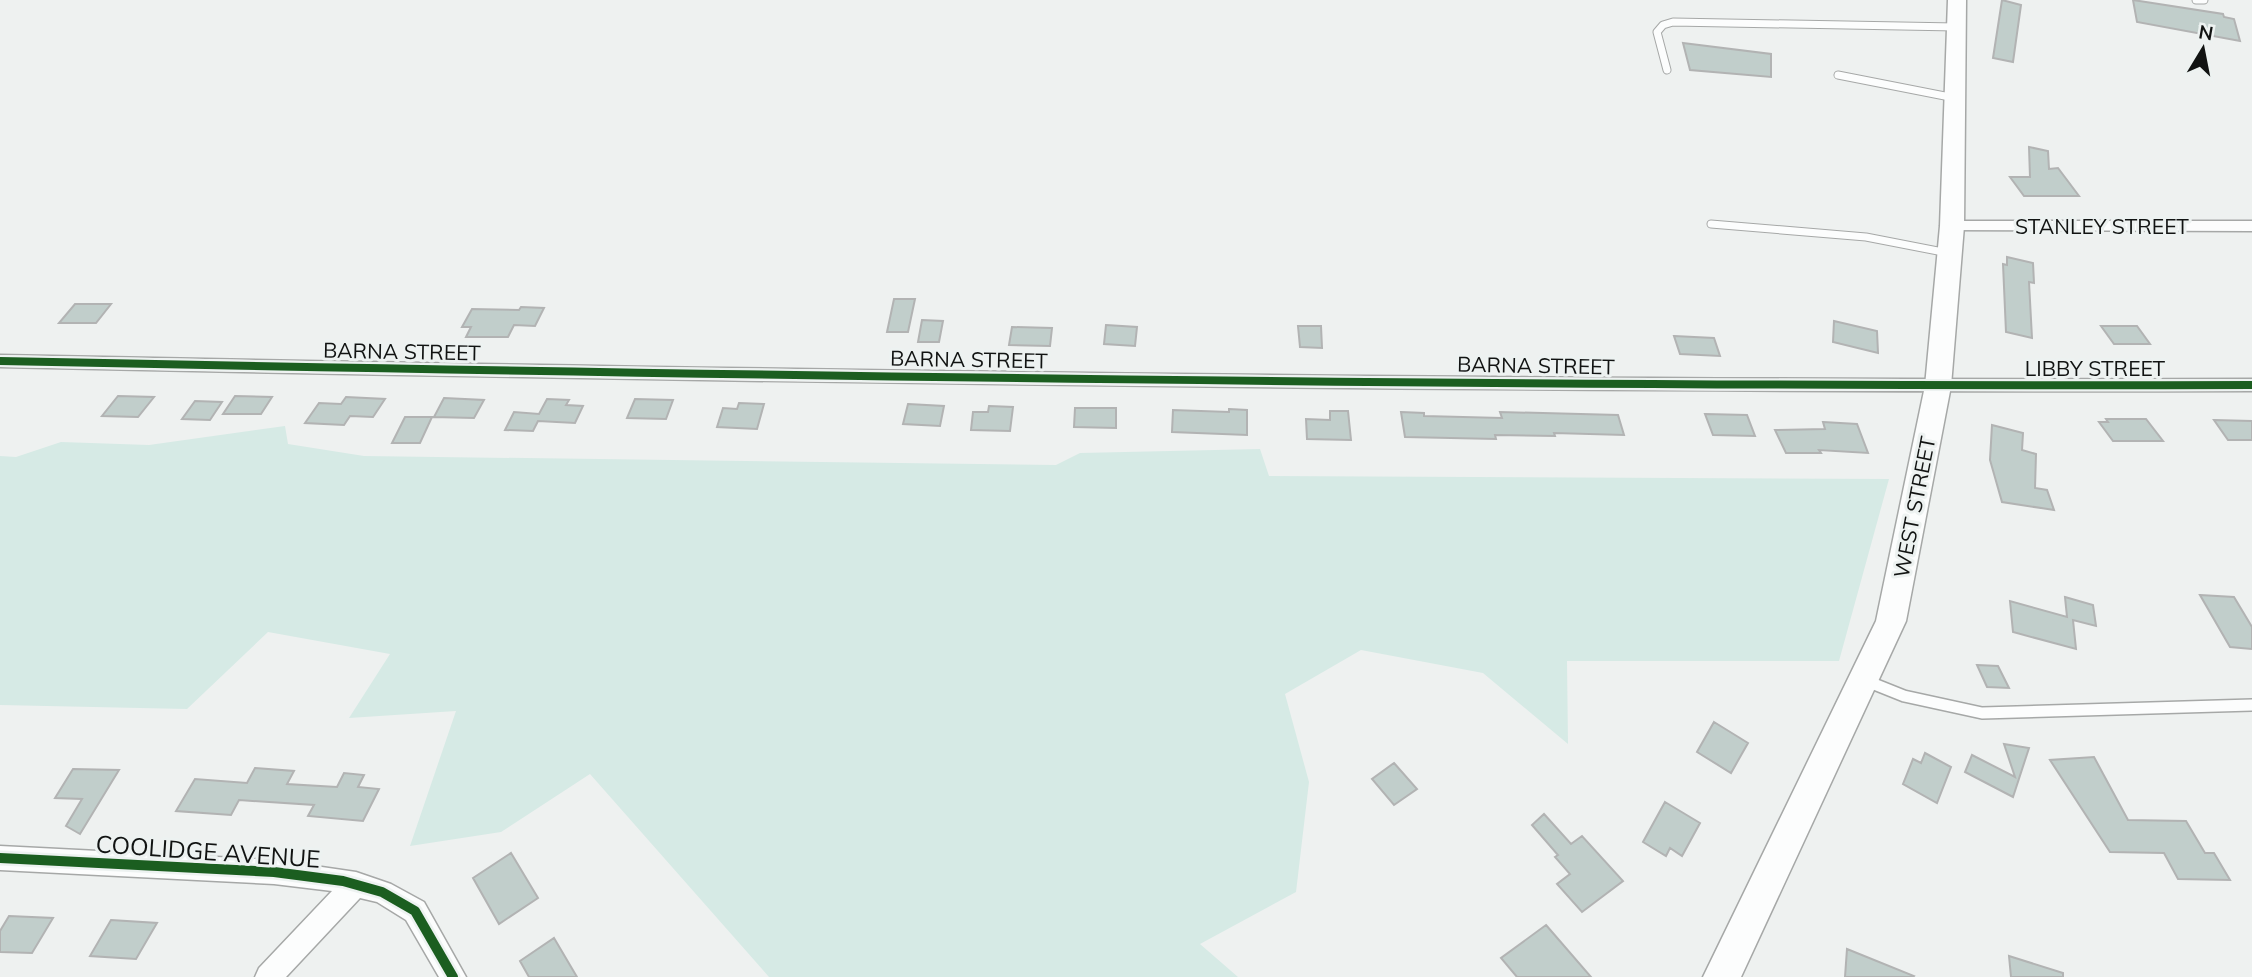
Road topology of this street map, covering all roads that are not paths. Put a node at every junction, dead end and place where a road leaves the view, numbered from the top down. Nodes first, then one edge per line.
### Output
1 (2196, 0) edge
2 (2204, 0) edge
3 (1957, 13) edge
4 (1667, 70) dead end
5 (1838, 75) dead end
6 (1955, 98) junction
7 (1711, 224) dead end
8 (2252, 226) edge
9 (1950, 240) junction
10 (0, 361) edge
11 (2252, 385) edge
12 (1938, 386) junction
13 (1863, 680) junction
14 (2252, 705) edge
15 (0, 858) edge
16 (356, 884) junction
17 (268, 977) edge
18 (453, 977) edge
19 (1722, 977) edge

1 - 2 lane
3 - 4 lane
3 - 6 main road, WEST STREET
5 - 6 lane
6 - 9 main road, WEST STREET
7 - 9 lane
8 - 9 street, STANLEY STREET
9 - 12 main road, WEST STREET
10 - 12 street, BARNA STREET
11 - 12 street, LIBBY STREET
12 - 13 main road, WEST STREET
13 - 14 lane
13 - 19 main road, WEST STREET
15 - 16 street, COOLIDGE AVENUE
16 - 17 street
16 - 18 street, COOLIDGE AVENUE

